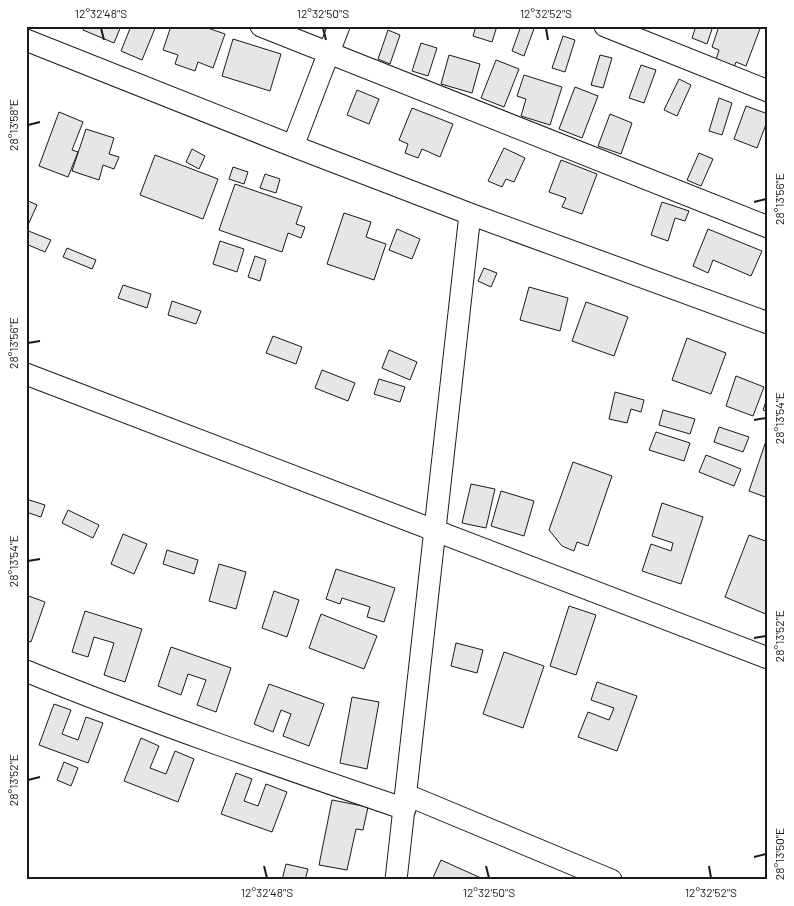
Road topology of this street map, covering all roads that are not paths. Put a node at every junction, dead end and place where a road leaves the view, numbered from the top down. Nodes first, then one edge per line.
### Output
1 (261, 26) edge
2 (339, 26) edge
3 (605, 26) edge
4 (26, 40) edge
5 (328, 53) junction
6 (768, 91) edge
7 (293, 146) junction
8 (470, 214) junction
9 (768, 227) edge
10 (768, 323) edge
11 (26, 374) edge
12 (434, 529) junction
13 (768, 658) edge
14 (26, 671) edge
15 (406, 802) junction
16 (396, 880) edge
17 (611, 880) edge

1 - 5 street
2 - 5 street
3 - 6 street
4 - 7 street
5 - 7 street
5 - 9 street
7 - 8 street
8 - 10 street
8 - 12 street
11 - 12 street
12 - 13 street
12 - 15 street
14 - 15 street
15 - 16 street
15 - 17 street

